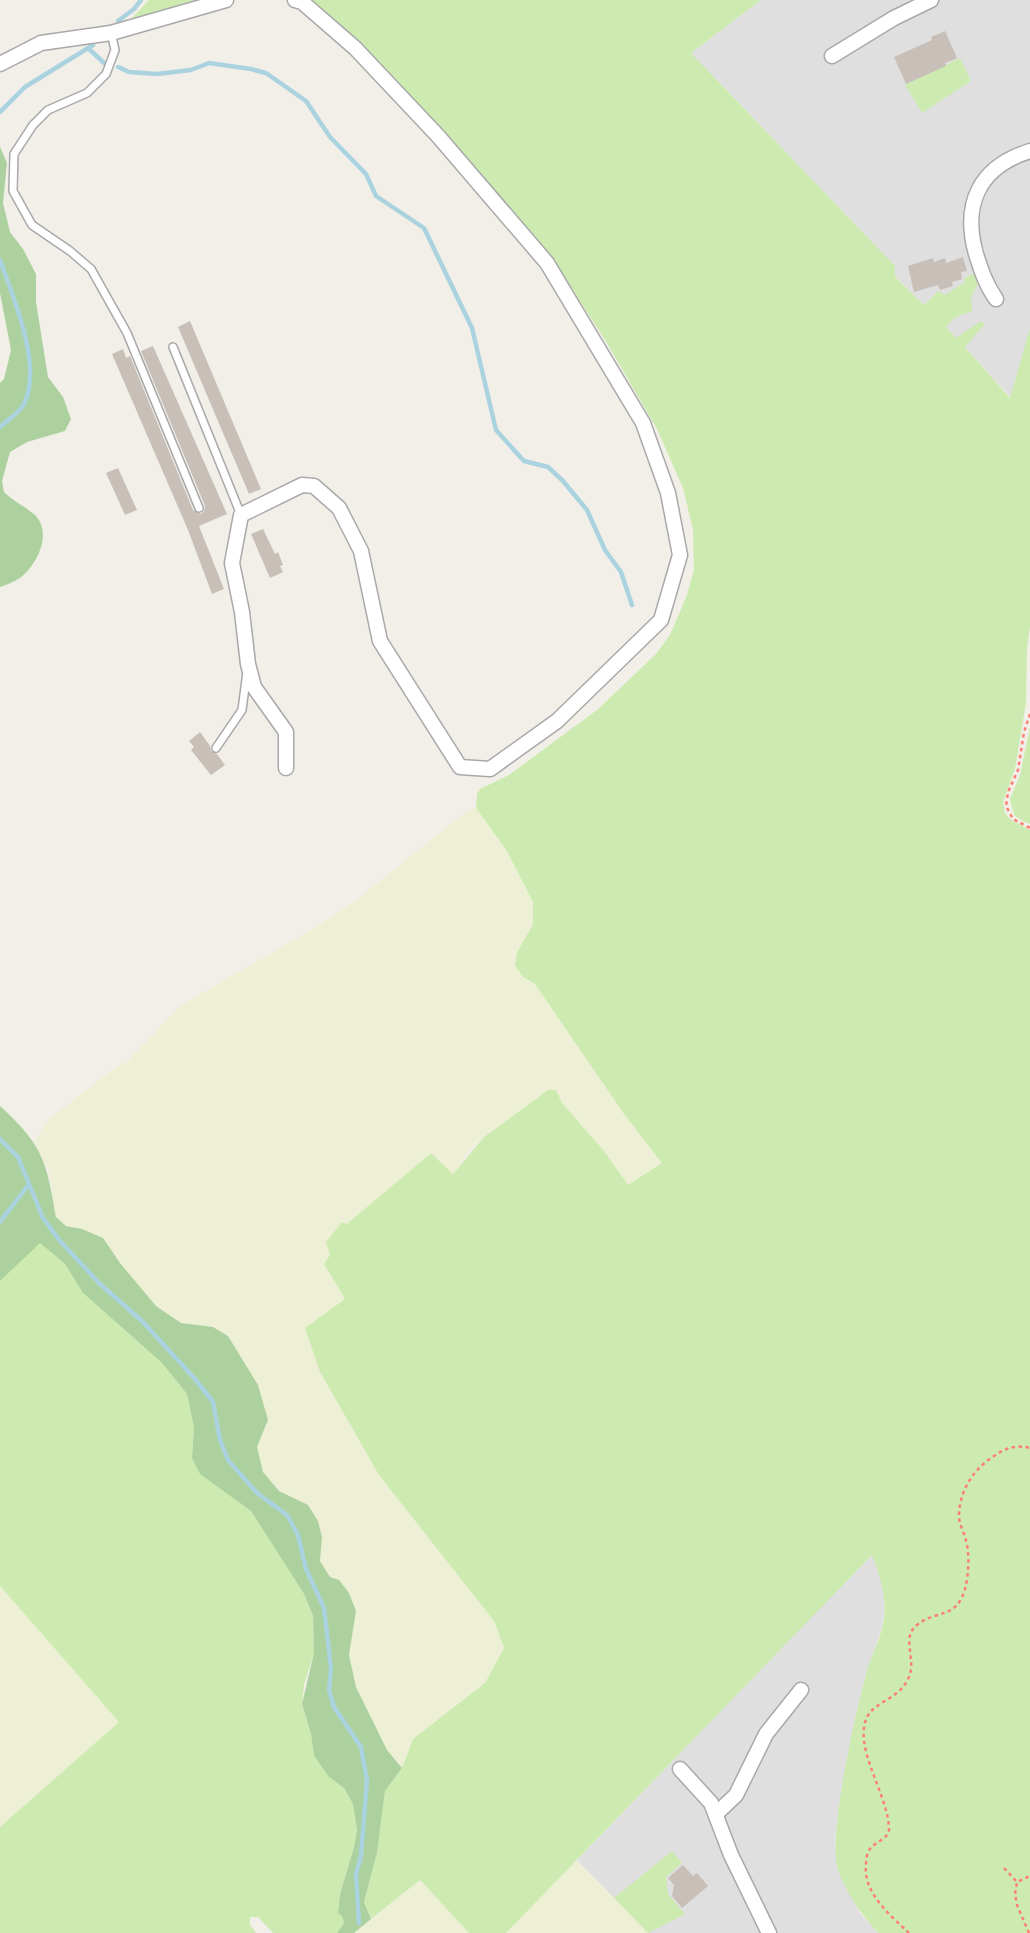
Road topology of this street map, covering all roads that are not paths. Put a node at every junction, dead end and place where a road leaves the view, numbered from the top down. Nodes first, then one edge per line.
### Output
1 (226, 0) edge
2 (295, 0) edge
3 (931, 0) edge
4 (111, 33) junction
5 (832, 57) dead end
6 (0, 64) edge
7 (1030, 151) edge
8 (996, 299) dead end
9 (173, 347) dead end
10 (199, 508) dead end
11 (241, 514) junction
12 (248, 664) junction
13 (216, 747) dead end
14 (286, 768) dead end
15 (802, 1690) dead end
16 (680, 1769) dead end
17 (716, 1814) junction
18 (769, 1933) edge

1 - 4 street
2 - 11 street
3 - 5 street
4 - 6 street
4 - 10 lane
7 - 8 street
9 - 11 lane
11 - 12 street
12 - 13 lane
12 - 14 street
15 - 17 street
16 - 17 street
17 - 18 street

